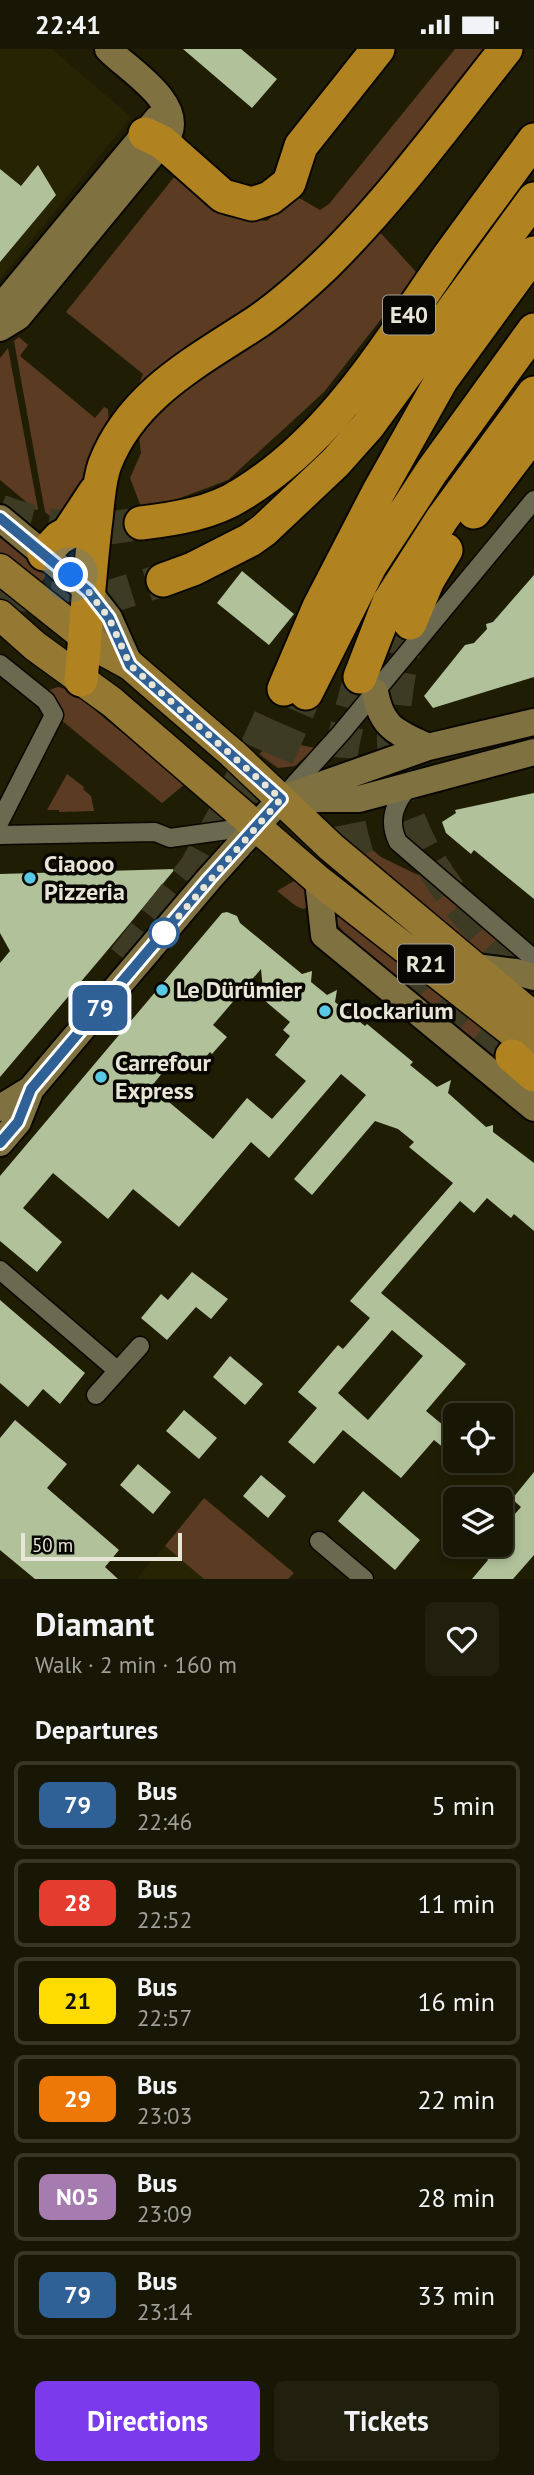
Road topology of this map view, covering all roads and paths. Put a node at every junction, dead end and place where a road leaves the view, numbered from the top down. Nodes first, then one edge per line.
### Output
1 (108, 49) edge
2 (378, 49) edge
3 (506, 49) edge
4 (154, 138) junction
5 (534, 141) edge
6 (531, 203) edge
7 (534, 253) edge
8 (0, 317) edge
9 (0, 328) edge
10 (534, 330) edge
11 (534, 393) edge
12 (534, 433) edge
13 (100, 484) junction
14 (534, 500) edge
15 (0, 518) edge
16 (141, 523) tunnel mouth
17 (44, 554) junction
18 (0, 569) edge
19 (163, 580) tunnel mouth
20 (88, 591) junction
21 (0, 615) edge
22 (411, 623) tunnel mouth
23 (85, 638) junction
24 (0, 664) edge
25 (130, 665) junction
26 (81, 680) junction
27 (368, 684) junction
28 (534, 722) edge
29 (428, 747) junction
30 (534, 752) edge
31 (411, 784) junction
32 (281, 799) junction
33 (0, 821) edge
34 (257, 826) junction
35 (0, 835) edge
36 (318, 880) junction
37 (534, 958) edge
38 (476, 967) junction
39 (534, 977) edge
40 (534, 1017) edge
41 (527, 1060) edge
42 (31, 1089) junction
43 (0, 1108) edge
44 (534, 1108) edge
45 (0, 1143) edge
46 (0, 1270) edge
47 (140, 1346) dead end
48 (118, 1371) junction
49 (96, 1395) dead end
50 (318, 1541) dead end
51 (364, 1579) edge

1 - 4 street
2 - 4 highway
3 - 13 highway
4 - 8 street
4 - 9 street
5 - 16 highway, E40
6 - 19 highway, E40
7 - 10 highway, E40
11 - 27 highway
12 - 22 highway
13 - 17 highway
13 - 20 highway
14 - 27 street
15 - 17 street
17 - 20 street
18 - 23 main road, R21
20 - 23 highway
20 - 25 street
21 - 26 main road, R21
23 - 25 main road, R21
23 - 26 highway
24 - 33 street
25 - 32 main road, R21
26 - 34 main road, R21
27 - 29 street
27 - 32 street
28 - 29 street
29 - 32 street
30 - 31 street
31 - 32 street
31 - 37 street
32 - 34 street
32 - 38 main road, R21
34 - 35 street
34 - 36 main road, R21
34 - 42 street
36 - 41 main road, R21
36 - 44 street
38 - 39 street
38 - 40 main road, R21
42 - 43 street
42 - 45 street
46 - 48 street
47 - 48 street
48 - 49 street
50 - 51 street

